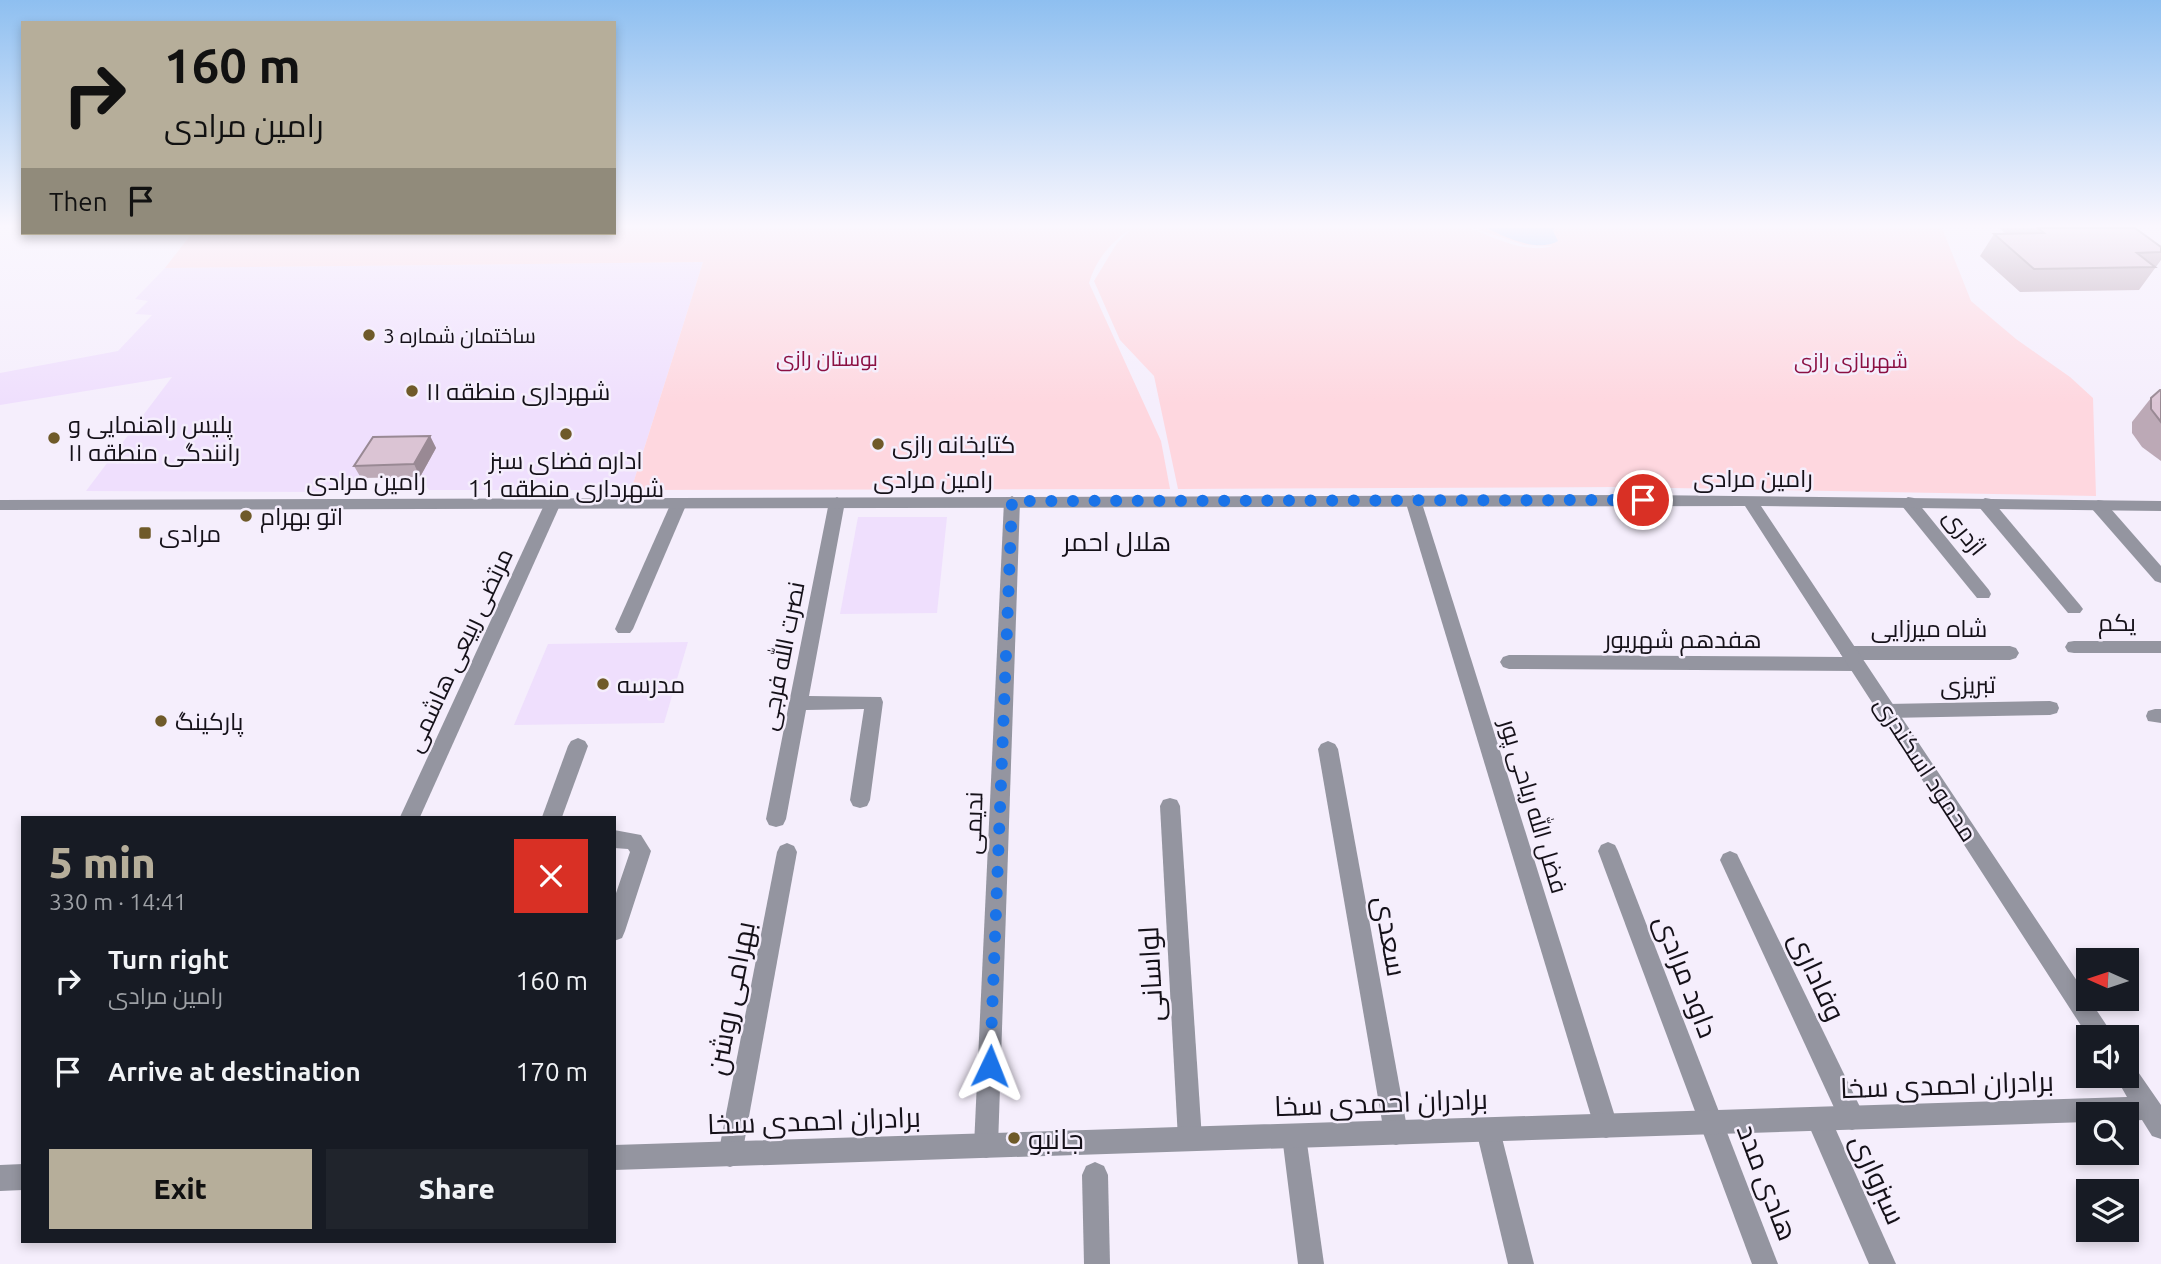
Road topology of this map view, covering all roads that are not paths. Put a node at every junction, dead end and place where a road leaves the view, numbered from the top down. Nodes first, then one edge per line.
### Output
1 (1413, 500) junction
2 (1012, 501) junction
3 (1749, 501) junction
4 (837, 502) junction
5 (1908, 502) junction
6 (553, 503) junction
7 (679, 503) junction
8 (1985, 503) junction
9 (0, 505) edge
10 (2098, 505) junction
11 (2161, 506) edge
12 (2161, 577) edge
13 (1983, 594) dead end
14 (2074, 609) dead end
15 (624, 629) dead end
16 (2074, 647) dead end
17 (2161, 647) edge
18 (2010, 653) dead end
19 (1853, 658) junction
20 (1509, 662) dead end
21 (798, 703) junction
22 (2050, 708) dead end
23 (1887, 711) junction
24 (578, 746) dead end
25 (1328, 748) dead end
26 (860, 800) dead end
27 (1170, 806) dead end
28 (410, 816) edge
29 (552, 816) edge
30 (776, 819) dead end
31 (616, 839) edge
32 (1608, 851) dead end
33 (787, 852) dead end
34 (1730, 860) dead end
35 (616, 925) edge
36 (2093, 1025) edge
37 (2137, 1088) edge
38 (2157, 1114) edge
39 (1852, 1118) junction
40 (1818, 1119) junction
41 (1711, 1123) junction
42 (1606, 1126) junction
43 (1488, 1130) junction
44 (1396, 1133) junction
45 (1293, 1136) junction
46 (1190, 1139) junction
47 (986, 1146) junction
48 (730, 1154) junction
49 (616, 1158) edge
50 (1095, 1175) dead end
51 (21, 1177) edge
52 (0, 1178) edge
53 (1097, 1264) edge
54 (1311, 1264) edge
55 (1521, 1264) edge
56 (1765, 1264) edge
57 (1882, 1264) edge

1 - 2 street, رامین مرادی
1 - 3 street, رامین مرادی
1 - 42 street, فضل الله ریاحی پور
2 - 4 street, رامین مرادی
2 - 47 street, ندیمی
3 - 5 street, رامین مرادی
3 - 19 street, محمود اسکندری
4 - 7 street, رامین مرادی
4 - 21 street, نصرت الله فرجی
5 - 8 street, رامین مرادی
5 - 13 street, اژدری
6 - 7 street, رامین مرادی
6 - 9 street, رامین مرادی
6 - 28 street, مرتضی ربیعی هاشمی
7 - 15 street
8 - 10 street, رامین مرادی
8 - 14 street
10 - 11 street, رامین مرادی
10 - 12 street
16 - 17 street, یکم
18 - 19 street, شاه میرزایی
19 - 20 street, هفدهم شهریور
19 - 23 street, محمود اسکندری
21 - 26 street
21 - 30 street, نصرت الله فرجی
22 - 23 street, تبریزی
23 - 36 street, محمود اسکندری
24 - 29 street
25 - 44 street, سعدی
27 - 46 street, لواسانی
31 - 35 street
32 - 41 street, داود مرادی
33 - 48 street, بهرامی روشن
34 - 39 street, وفاداری
37 - 38 street
38 - 39 street, برادران احمدی سخا
39 - 40 street, برادران احمدی سخا
40 - 41 street, برادران احمدی سخا
40 - 57 street, سبزواری
41 - 42 street, برادران احمدی سخا
41 - 56 street, هادی مدد
42 - 43 street, برادران احمدی سخا
43 - 44 street, برادران احمدی سخا
43 - 55 street
44 - 45 street, برادران احمدی سخا
45 - 46 street, برادران احمدی سخا
45 - 54 street
46 - 47 street, برادران احمدی سخا
47 - 48 street, برادران احمدی سخا
48 - 49 street, برادران احمدی سخا
50 - 53 street
51 - 52 street

